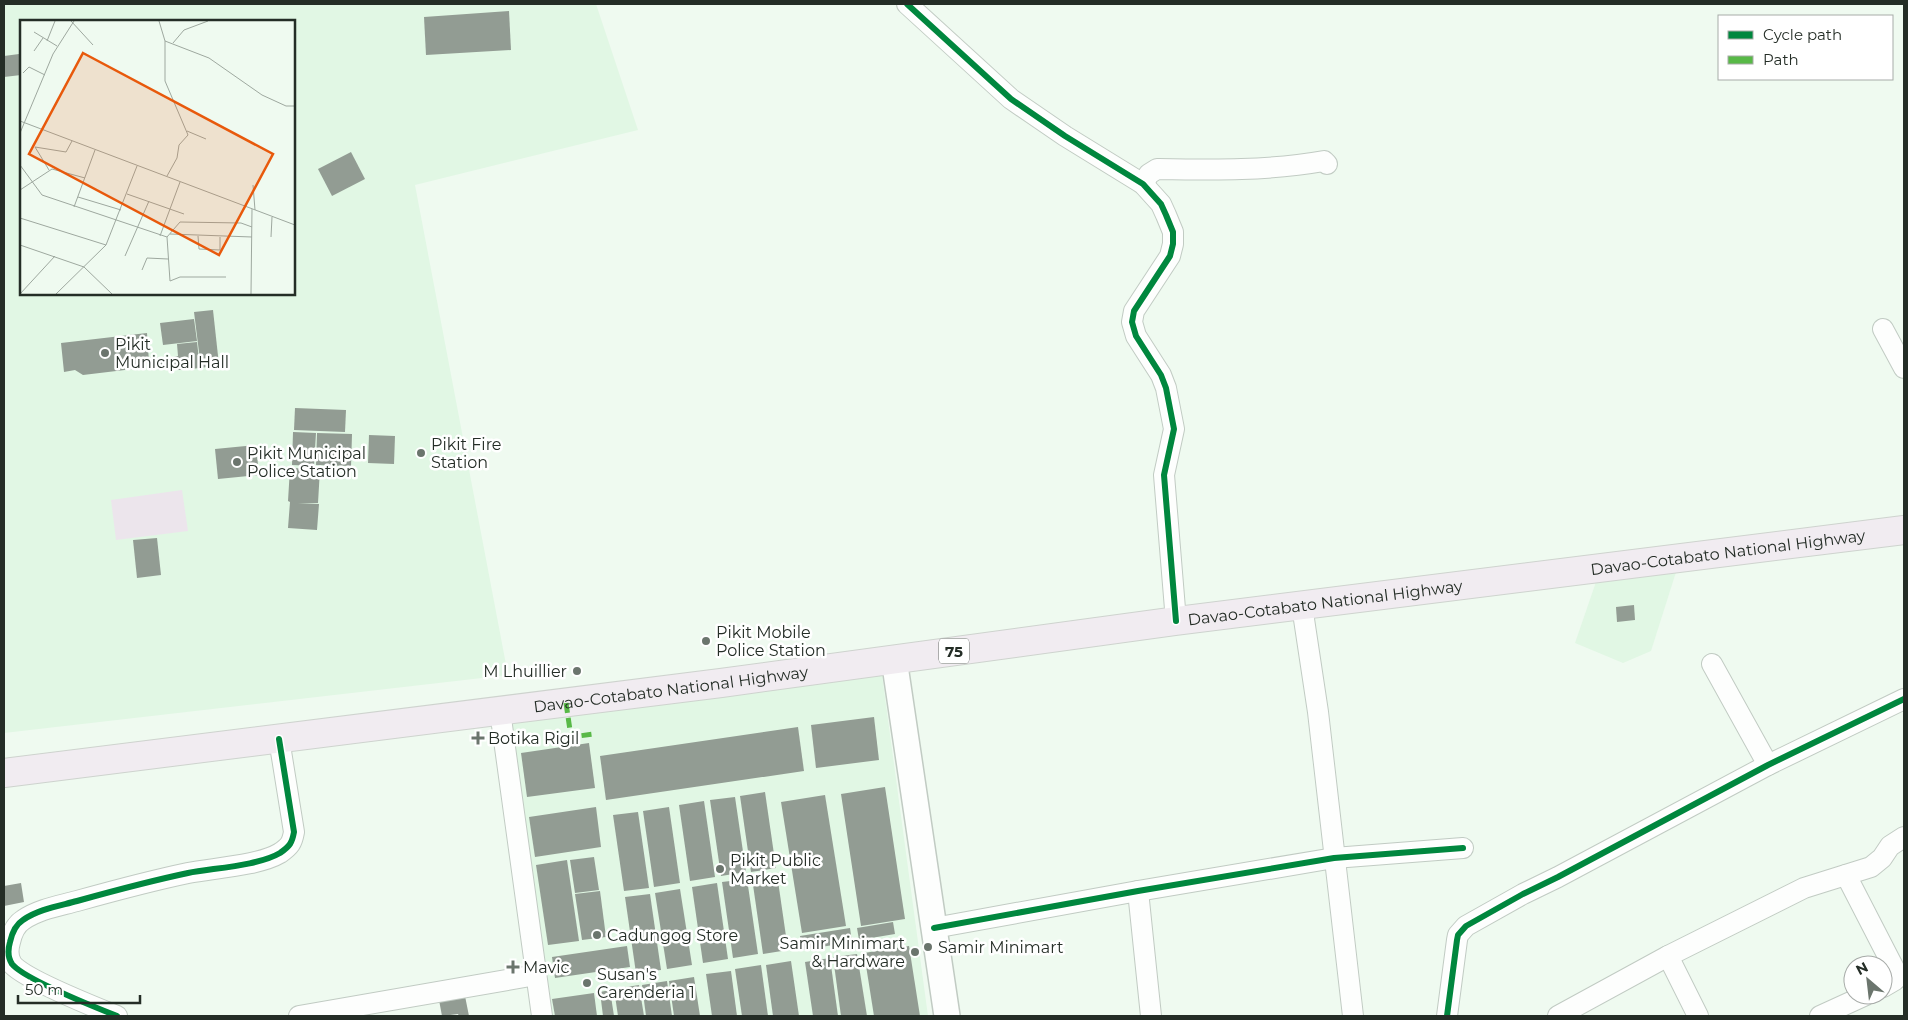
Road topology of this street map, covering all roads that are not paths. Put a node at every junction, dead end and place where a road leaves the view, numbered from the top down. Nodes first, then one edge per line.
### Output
1 (907, 4) edge
2 (1328, 164) dead end
3 (1143, 184) junction
4 (1883, 329) dead end
5 (1904, 368) edge
6 (1904, 530) edge
7 (1302, 606) junction
8 (1176, 621) junction
9 (894, 659) junction
10 (1712, 664) dead end
11 (1904, 699) edge
12 (500, 711) junction
13 (279, 739) junction
14 (1768, 765) junction
15 (4, 773) edge
16 (1904, 837) edge
17 (1463, 848) dead end
18 (1334, 858) junction
19 (1846, 875) junction
20 (1138, 890) junction
21 (934, 928) junction
22 (1886, 955) edge
23 (1668, 956) junction
24 (1893, 968) edge
25 (536, 975) junction
26 (1893, 981) edge
27 (1844, 1005) edge
28 (118, 1016) edge
29 (300, 1016) edge
30 (542, 1016) edge
31 (946, 1016) edge
32 (1151, 1016) edge
33 (1354, 1016) edge
34 (1447, 1016) edge
35 (1558, 1016) edge
36 (1698, 1016) edge
37 (1820, 1016) edge

1 - 3 street
2 - 3 street
3 - 8 street
4 - 5 street
6 - 7 highway, Davao-Cotabato National Highway / 75
7 - 8 highway, Davao-Cotabato National Highway / 75
7 - 18 street
8 - 9 highway, Davao-Cotabato National Highway / 75
9 - 12 highway, Davao-Cotabato National Highway / 75
9 - 21 street
10 - 14 street
11 - 14 street
12 - 13 highway, Davao-Cotabato National Highway / 75
12 - 25 street
13 - 15 highway, Davao-Cotabato National Highway / 75
13 - 28 street
14 - 34 street
16 - 19 street
17 - 18 street
18 - 20 street
18 - 33 street
19 - 22 street
19 - 23 street
20 - 21 street
20 - 32 street
21 - 31 street
23 - 35 street
23 - 36 street
24 - 26 street
25 - 29 street
25 - 30 street
27 - 37 street

